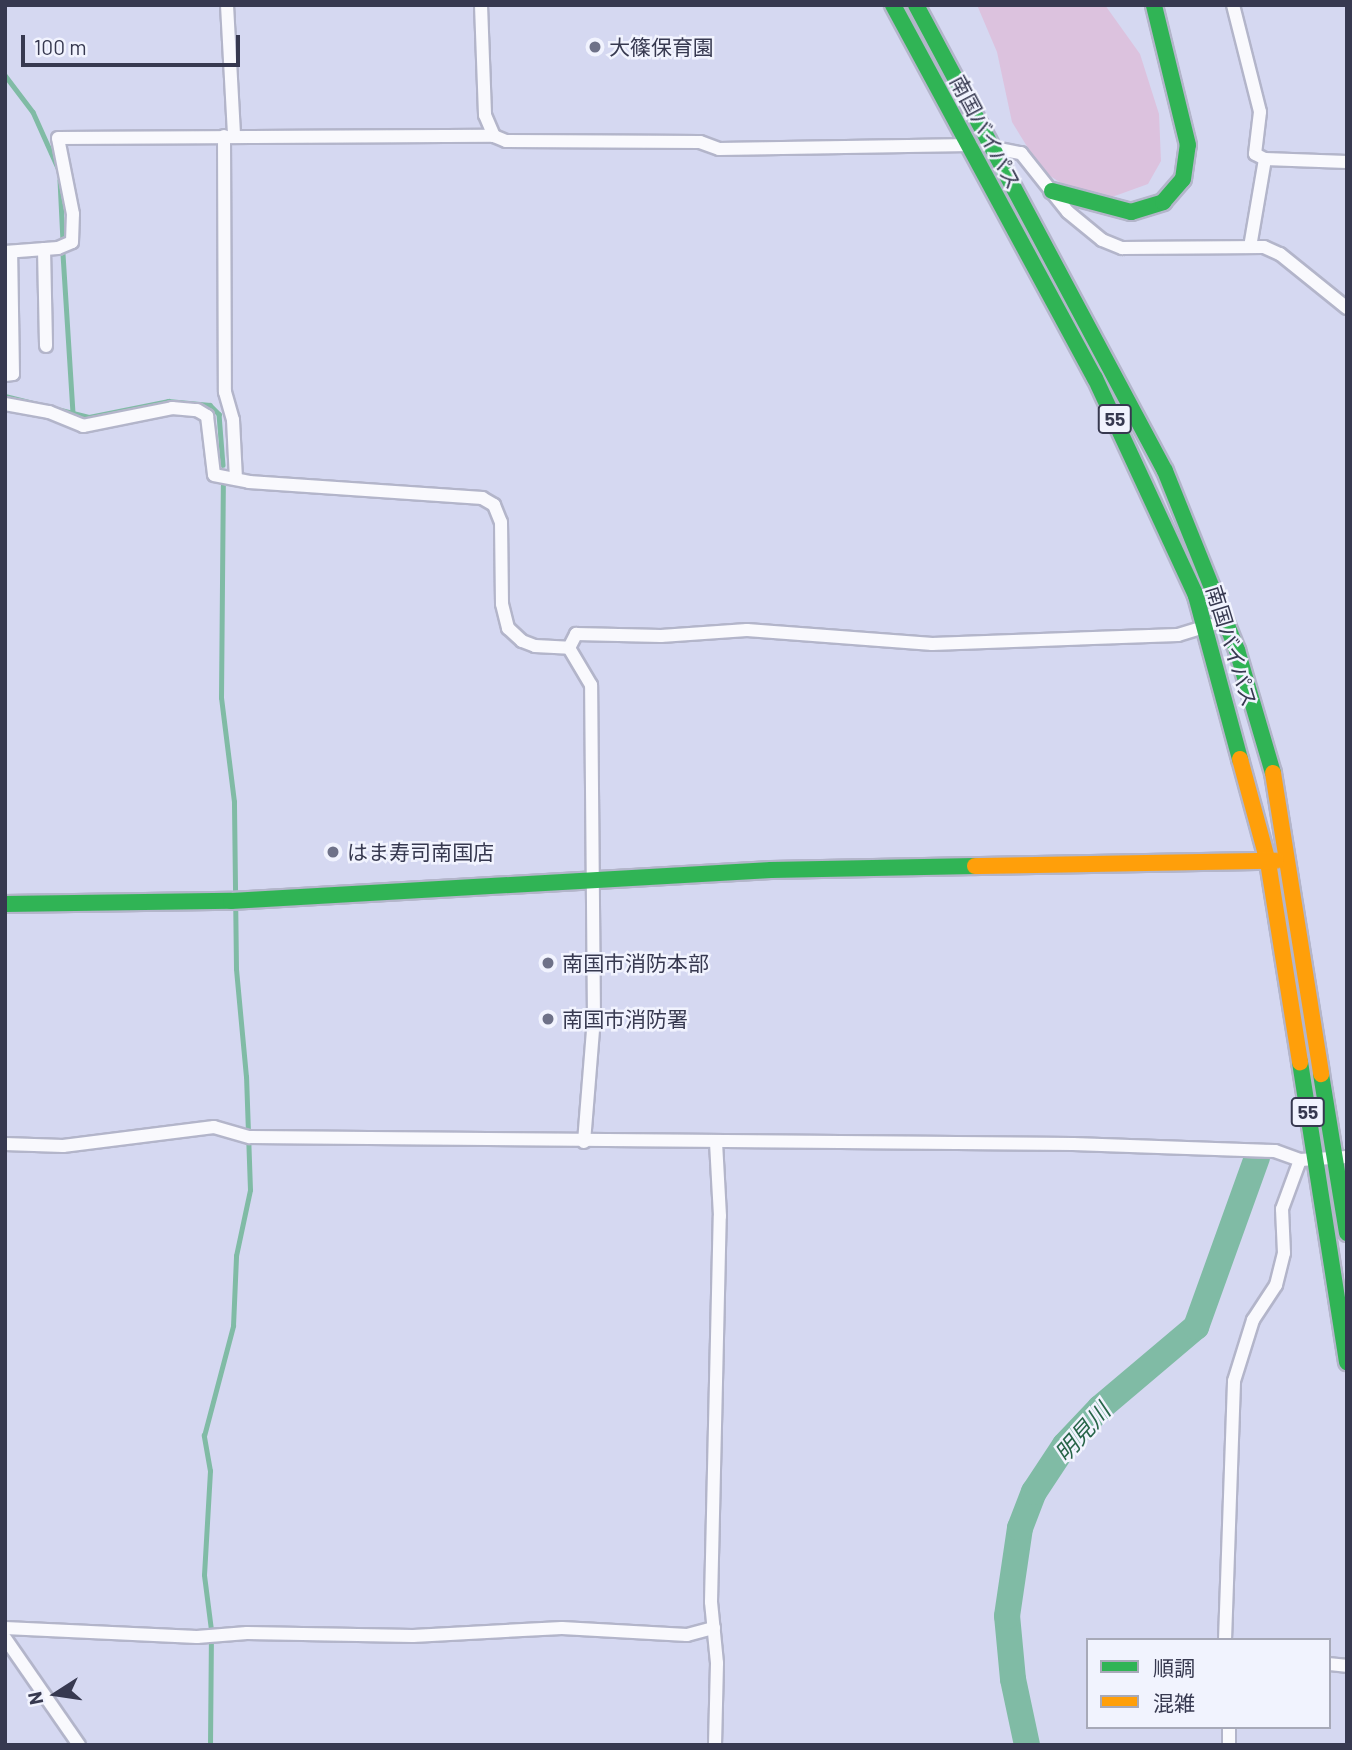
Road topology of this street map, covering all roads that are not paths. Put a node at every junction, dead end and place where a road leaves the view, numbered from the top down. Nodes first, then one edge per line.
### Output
1 (227, 5) edge
2 (481, 5) edge
3 (893, 5) edge
4 (916, 5) edge
5 (1154, 5) edge
6 (1233, 5) edge
7 (229, 136) junction
8 (494, 136) junction
9 (970, 145) junction
10 (994, 147) junction
11 (1265, 159) junction
12 (1347, 162) edge
13 (1052, 191) junction
14 (1250, 247) junction
15 (44, 249) junction
16 (8, 252) edge
17 (1347, 308) edge
18 (46, 346) dead end
19 (5, 375) edge
20 (5, 404) edge
21 (236, 479) junction
22 (1226, 620) junction
23 (1206, 626) junction
24 (569, 648) junction
25 (1289, 860) junction
26 (1268, 862) junction
27 (593, 881) junction
28 (5, 904) edge
29 (716, 1141) junction
30 (584, 1142) junction
31 (5, 1144) edge
32 (1341, 1158) edge
33 (1308, 1160) junction
34 (1347, 1233) edge
35 (1347, 1362) edge
36 (5, 1628) edge
37 (715, 1628) junction
38 (5, 1638) edge
39 (1225, 1638) edge
40 (79, 1745) edge
41 (715, 1745) edge

1 - 7 street
2 - 8 street
3 - 9 main road, 南国バイパス / 55
4 - 10 main road, 南国バイパス / 55
5 - 13 main road
6 - 11 street
7 - 8 street
7 - 15 street
7 - 21 street
8 - 9 street
9 - 10 street
9 - 23 main road, 南国バイパス / 55
10 - 13 street
10 - 22 main road, 南国バイパス / 55
11 - 12 street
11 - 14 street
13 - 14 street
14 - 17 street
15 - 16 street
15 - 18 street
16 - 19 street
20 - 21 street
21 - 24 street
22 - 23 street
22 - 25 main road, 南国バイパス / 55
23 - 24 street
23 - 26 main road, 南国バイパス / 55
24 - 27 street
25 - 26 main road
25 - 32 main road, 南国バイパス / 55
26 - 27 main road
26 - 33 main road, 南国バイパス / 55
27 - 28 main road
27 - 30 street
29 - 30 street
29 - 33 street
29 - 37 street
30 - 31 street
32 - 33 street
32 - 34 main road, 南国バイパス / 55
33 - 35 main road, 南国バイパス / 55
33 - 39 street
36 - 37 street
37 - 41 street
38 - 40 street

